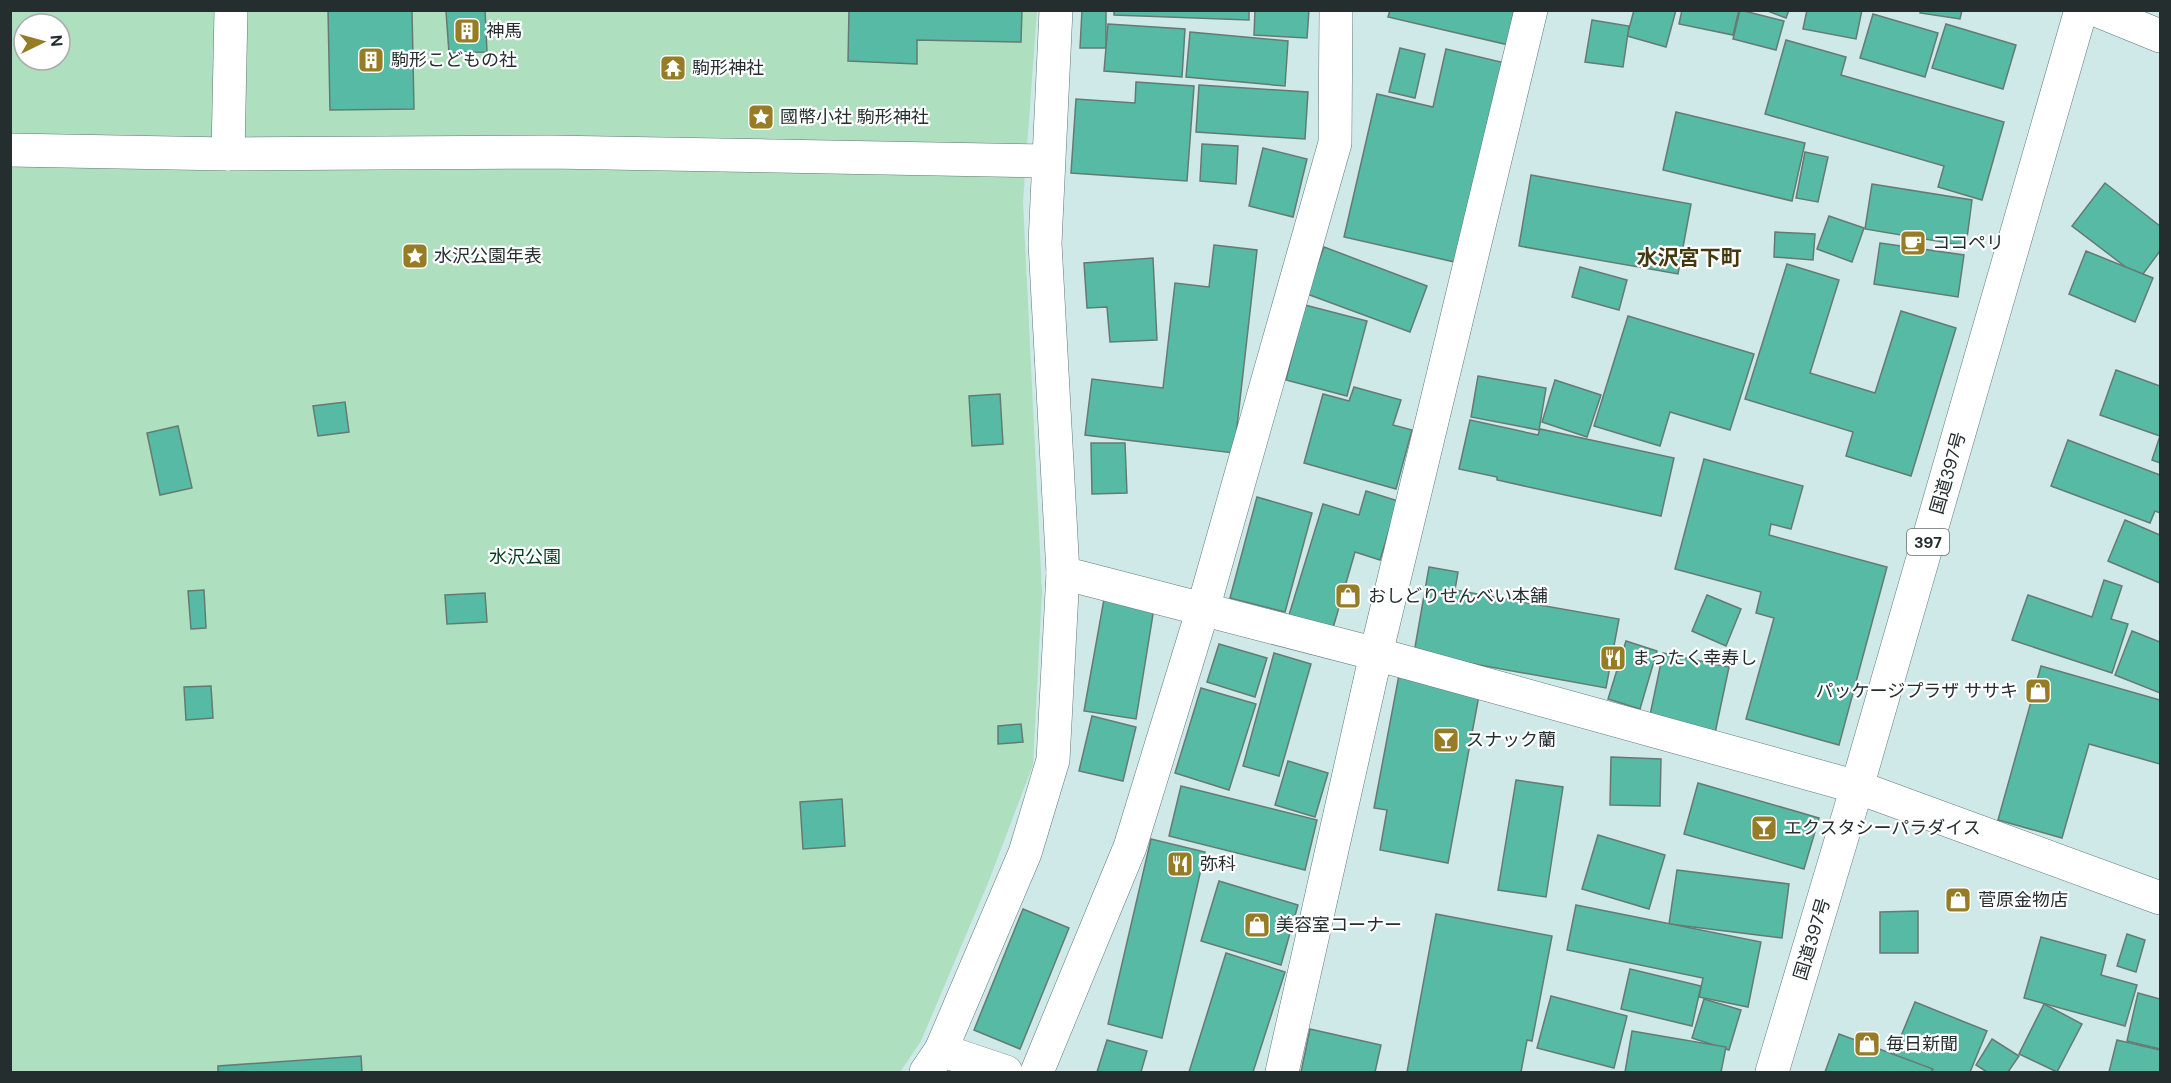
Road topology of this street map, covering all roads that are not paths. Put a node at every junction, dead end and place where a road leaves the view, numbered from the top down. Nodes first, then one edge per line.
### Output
1 (231, 10) edge
2 (1056, 10) edge
3 (1336, 10) edge
4 (1531, 10) edge
5 (2081, 10) edge
6 (2096, 10) edge
7 (2160, 36) edge
8 (10, 150) edge
9 (228, 154) junction
10 (1048, 161) junction
11 (1063, 573) junction
12 (1203, 609) junction
13 (1376, 654) junction
14 (1857, 787) junction
15 (2160, 898) edge
16 (934, 1061) edge
17 (1006, 1072) edge
18 (1037, 1072) edge
19 (1282, 1072) edge
20 (1772, 1072) edge

1 - 9 main road
2 - 10 main road
3 - 12 main road
4 - 13 main road
5 - 14 main road, 国道397号 / 397
6 - 7 main road
8 - 9 main road
9 - 10 main road
10 - 11 main road
11 - 12 main road
11 - 16 main road
12 - 13 main road
12 - 18 main road
13 - 14 main road
13 - 19 main road
14 - 15 main road
14 - 20 main road, 国道397号 / 397
16 - 17 main road

